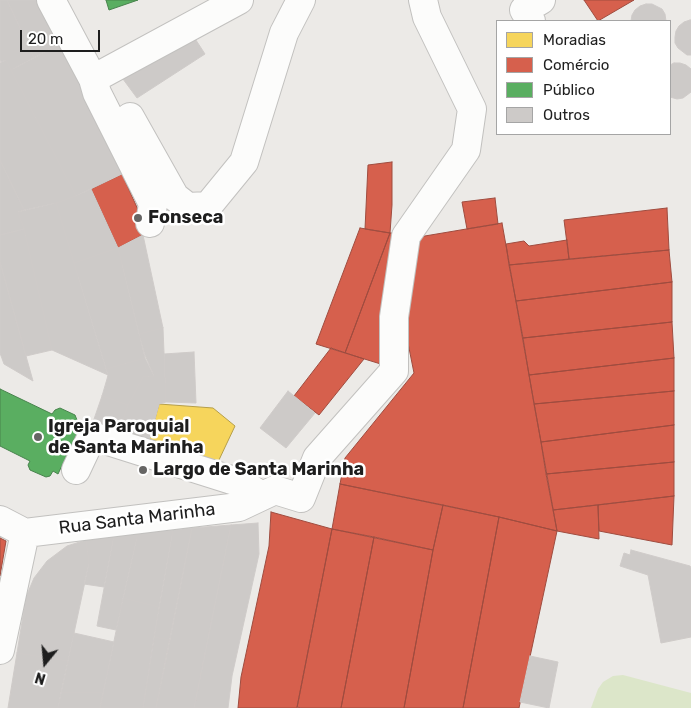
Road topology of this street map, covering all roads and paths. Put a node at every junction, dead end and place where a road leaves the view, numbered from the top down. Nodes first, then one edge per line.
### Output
1 (51, 0) edge
2 (239, 0) edge
3 (301, 0) edge
4 (423, 0) edge
5 (542, 0) edge
6 (529, 20) edge
7 (93, 79) junction
8 (130, 117) dead end
9 (150, 223) dead end
10 (76, 470) dead end
11 (268, 493) junction
12 (0, 520) edge
13 (25, 533) junction
14 (0, 650) edge

1 - 7 street
2 - 7 street
3 - 8 street
4 - 11 street
5 - 6 street
7 - 9 street
10 - 11 street
11 - 13 street, Rua Santa Marinha
12 - 13 street
13 - 14 street

